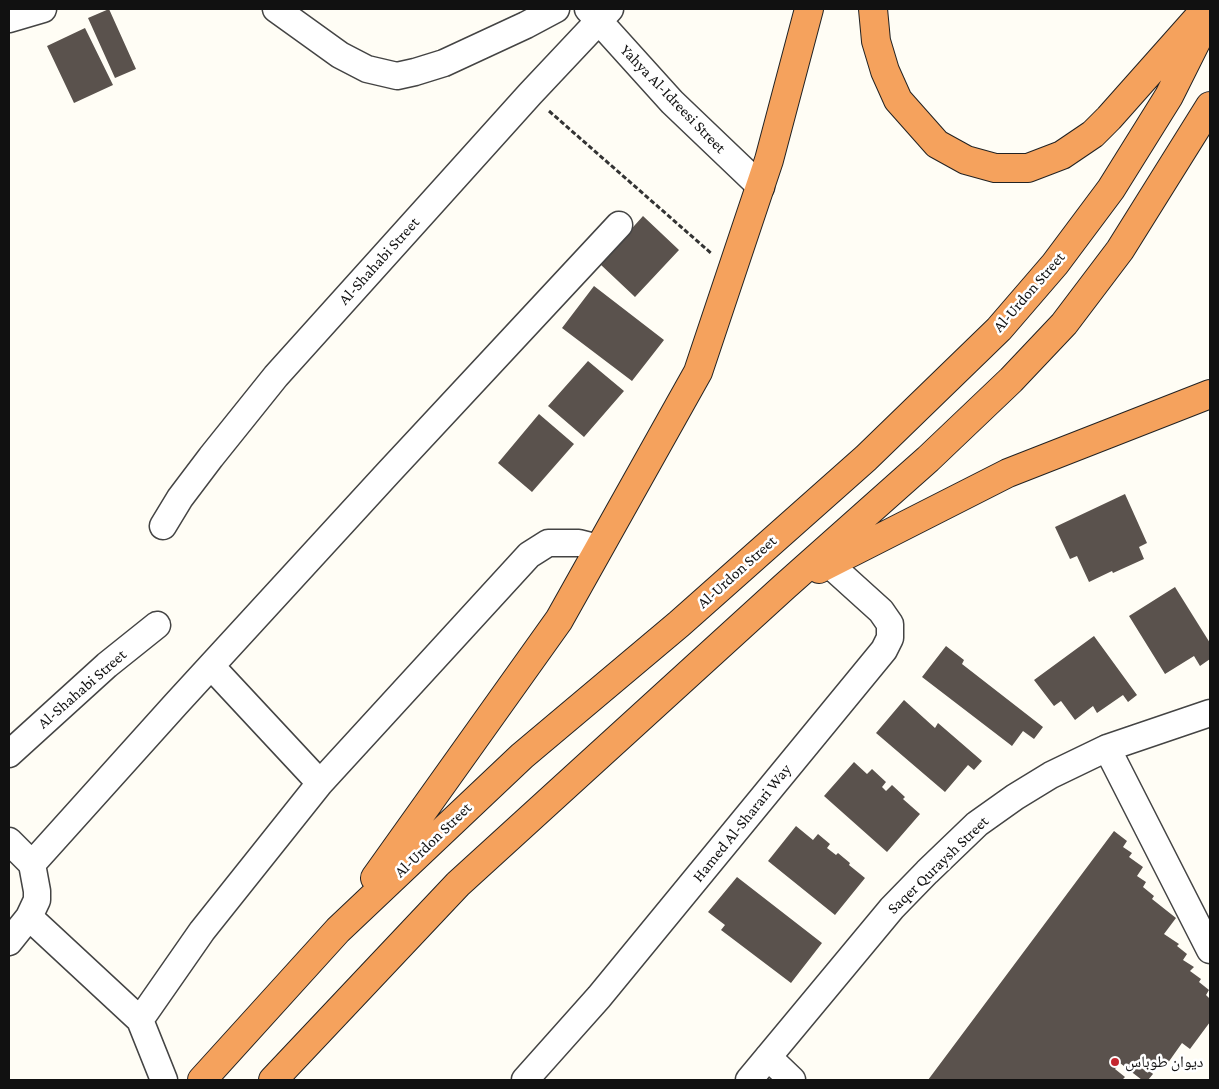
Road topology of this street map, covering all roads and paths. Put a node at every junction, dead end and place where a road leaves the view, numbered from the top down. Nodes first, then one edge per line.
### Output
1 (43, 9) edge
2 (276, 9) edge
3 (556, 9) edge
4 (809, 9) edge
5 (873, 9) edge
6 (1206, 9) edge
7 (599, 13) edge
8 (1210, 14) edge
9 (9, 19) edge
10 (1210, 106) edge
11 (560, 121) dead end
12 (761, 187) junction
13 (619, 225) dead end
14 (704, 248) dead end
15 (1210, 394) edge
16 (163, 526) dead end
17 (599, 548) junction
18 (829, 564) junction
19 (784, 587) junction
20 (157, 625) dead end
21 (211, 666) junction
22 (1210, 713) edge
23 (1107, 748) junction
24 (9, 754) edge
25 (320, 783) junction
26 (9, 841) edge
27 (32, 864) junction
28 (29, 917) junction
29 (338, 930) junction
30 (9, 942) edge
31 (1210, 950) edge
32 (140, 1020) junction
33 (768, 1057) junction
34 (164, 1080) edge
35 (202, 1080) edge
36 (273, 1080) edge
37 (525, 1080) edge
38 (749, 1080) edge
39 (792, 1080) edge

1 - 9 street
2 - 3 street
4 - 12 highway
5 - 6 highway
7 - 12 street, Yahya Al-Idreesi Street
7 - 16 street, Al-Shahabi Street
8 - 29 highway, Al-Urdon Street
10 - 19 highway
11 - 14 path
12 - 17 highway
13 - 21 street
15 - 18 highway
17 - 25 street
17 - 29 highway
18 - 19 highway
18 - 37 street, Hamed Al-Sharari Way
19 - 36 highway
20 - 24 street, Al-Shahabi Street
21 - 25 street
21 - 27 street
22 - 23 street, Saqer Quraysh Street
23 - 31 street
23 - 33 street, Saqer Quraysh Street
25 - 32 street
26 - 27 street
27 - 28 street
28 - 30 street
28 - 32 street
29 - 35 highway, Al-Urdon Street
32 - 34 street
33 - 38 street, Saqer Quraysh Street
33 - 39 street

